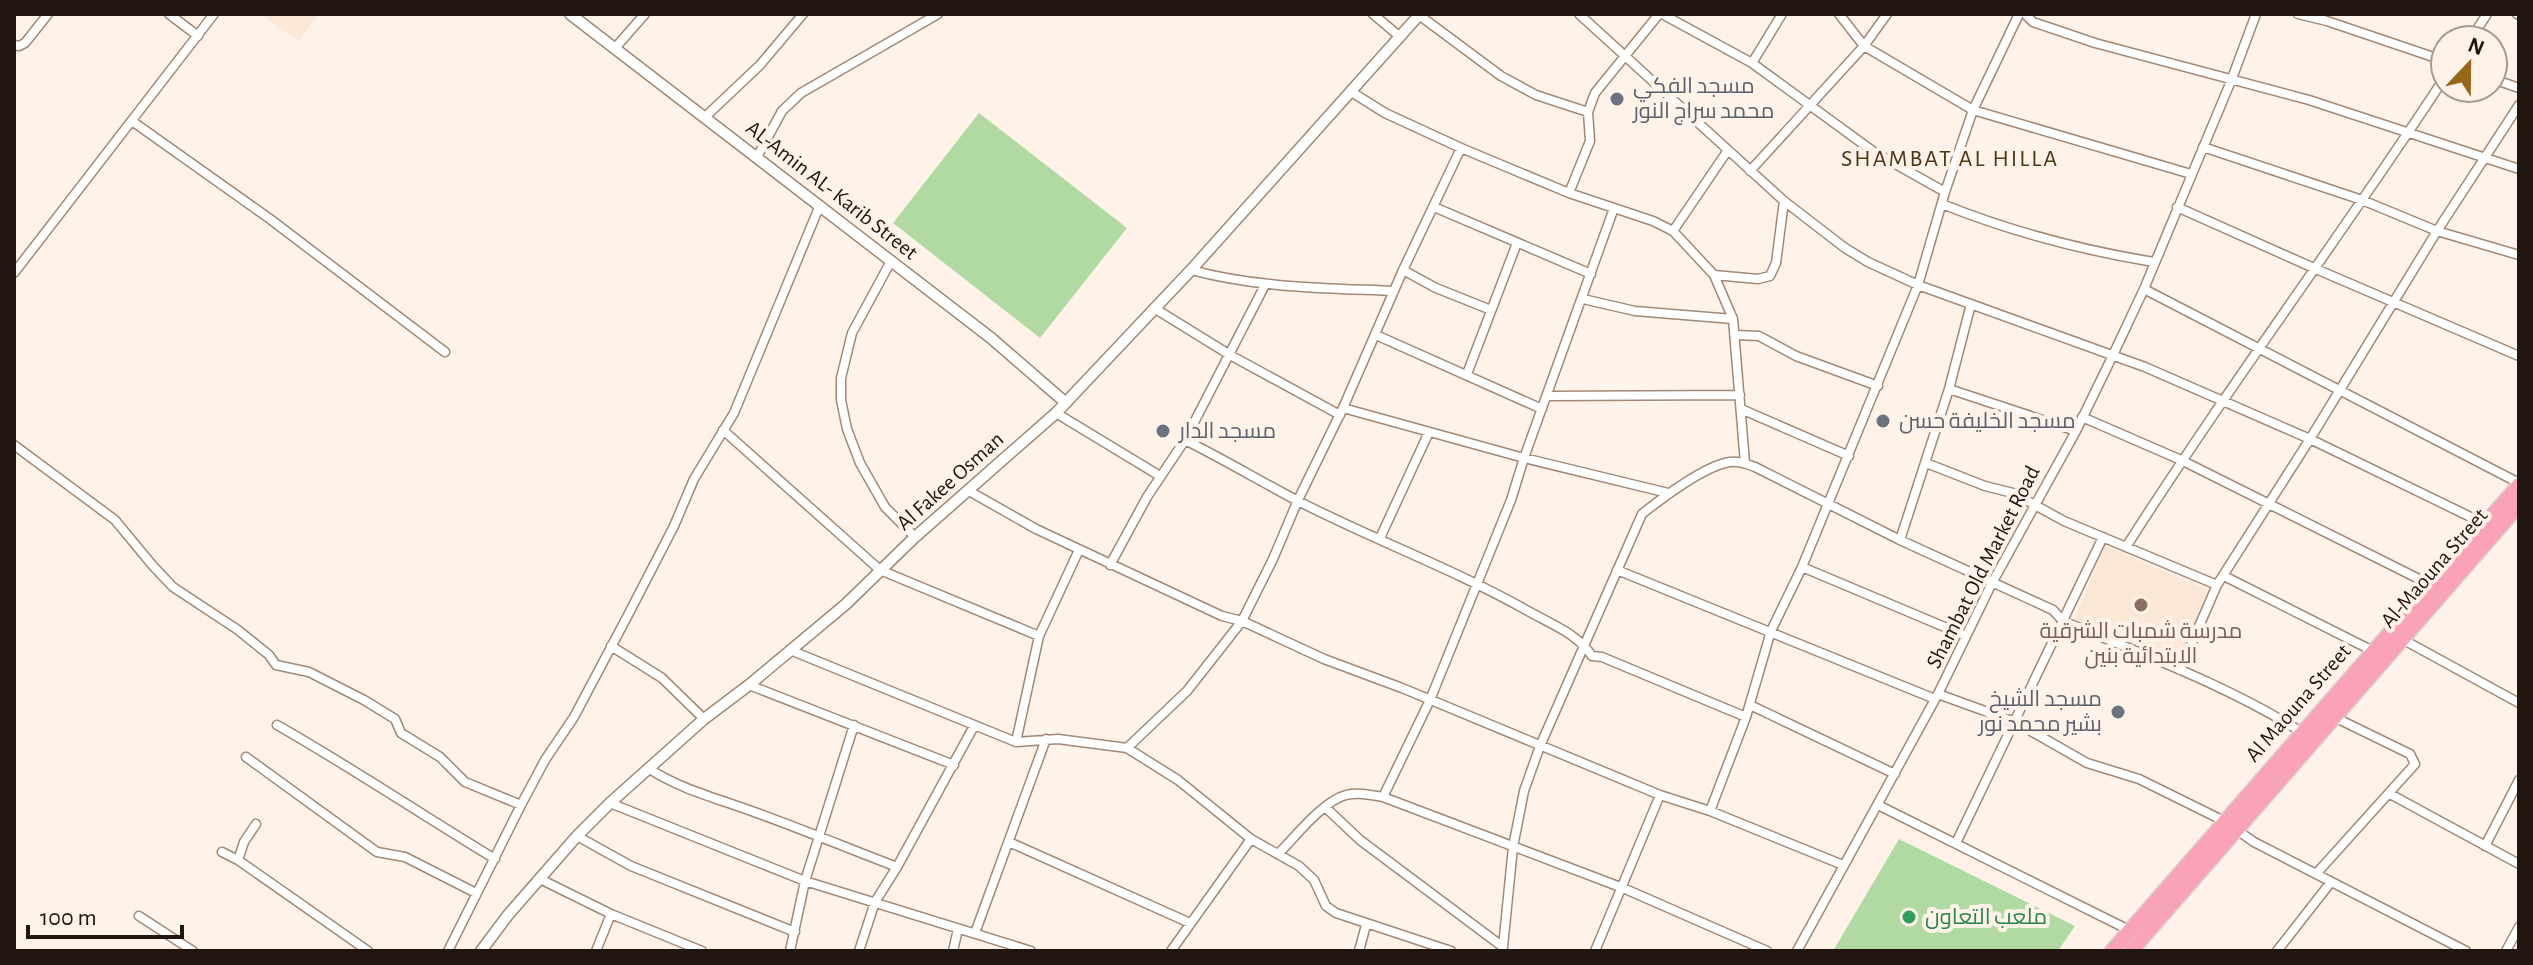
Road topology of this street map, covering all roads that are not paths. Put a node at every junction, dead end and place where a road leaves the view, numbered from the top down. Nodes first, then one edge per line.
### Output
1 (48, 14) edge
2 (169, 14) edge
3 (214, 14) edge
4 (570, 14) edge
5 (645, 14) edge
6 (803, 14) edge
7 (938, 14) edge
8 (1373, 14) edge
9 (1579, 14) edge
10 (1661, 14) edge
11 (1782, 14) edge
12 (1839, 14) edge
13 (1887, 14) edge
14 (2019, 14) edge
15 (2025, 14) edge
16 (2256, 14) edge
17 (2298, 14) edge
18 (1420, 15) edge
19 (198, 36) junction
20 (1399, 36) junction
21 (14, 45) edge
22 (1864, 46) junction
23 (615, 48) junction
24 (2429, 56) edge
25 (1625, 57) junction
26 (1752, 63) junction
27 (2231, 81) junction
28 (1350, 91) junction
29 (2429, 102) edge
30 (2519, 105) edge
31 (1809, 106) junction
32 (1973, 110) junction
33 (1588, 112) junction
34 (705, 117) junction
35 (132, 121) junction
36 (2408, 134) junction
37 (2203, 147) junction
38 (1461, 148) junction
39 (1728, 150) junction
40 (757, 157) junction
41 (2485, 158) junction
42 (2519, 169) edge
43 (1750, 171) junction
44 (2191, 174) junction
45 (1945, 192) junction
46 (1569, 193) junction
47 (2362, 200) junction
48 (1784, 201) junction
49 (1942, 204) junction
50 (820, 205) junction
51 (1434, 207) junction
52 (2177, 207) junction
53 (1614, 208) junction
54 (1673, 231) junction
55 (2437, 231) junction
56 (1517, 243) junction
57 (2519, 255) edge
58 (891, 261) junction
59 (2154, 262) junction
60 (2316, 269) junction
61 (1191, 270) junction
62 (1403, 270) junction
63 (14, 273) edge
64 (1591, 274) junction
65 (1714, 275) junction
66 (1265, 285) junction
67 (1918, 285) junction
68 (2144, 289) junction
69 (1394, 291) junction
70 (1583, 299) junction
71 (2394, 302) junction
72 (1971, 304) junction
73 (1154, 308) junction
74 (1491, 310) junction
75 (1733, 319) junction
76 (1376, 335) junction
77 (1736, 335) junction
78 (2260, 347) junction
79 (445, 352) dead end
80 (1230, 355) junction
81 (2113, 355) junction
82 (2519, 356) edge
83 (1467, 374) junction
84 (1878, 386) junction
85 (1949, 389) junction
86 (2340, 389) junction
87 (1740, 395) junction
88 (1547, 396) junction
89 (2223, 401) junction
90 (1066, 403) junction
91 (1542, 409) junction
92 (1741, 409) junction
93 (1342, 411) junction
94 (1056, 413) junction
95 (2082, 417) junction
96 (723, 430) junction
97 (2076, 431) junction
98 (1429, 432) junction
99 (2310, 439) junction
100 (1185, 440) junction
101 (14, 445) edge
102 (1849, 456) junction
103 (1524, 458) junction
104 (2181, 460) junction
105 (1745, 463) junction
106 (1926, 463) junction
107 (1160, 476) junction
108 (2519, 484) edge
109 (969, 491) junction
110 (1668, 493) junction
111 (1298, 500) junction
112 (2034, 502) junction
113 (2268, 503) junction
114 (1828, 505) junction
115 (2519, 505) edge
116 (2483, 523) junction
117 (915, 537) junction
118 (2103, 537) junction
119 (1380, 538) junction
120 (1900, 540) junction
121 (2126, 547) junction
122 (1079, 550) junction
123 (1110, 565) junction
124 (1802, 567) junction
125 (880, 570) junction
126 (1617, 570) junction
127 (2224, 576) junction
128 (1477, 582) junction
129 (1992, 583) junction
130 (2217, 585) junction
131 (2431, 585) junction
132 (1242, 621) junction
133 (2063, 621) junction
134 (1771, 631) junction
135 (1039, 636) junction
136 (1966, 636) junction
137 (2402, 639) junction
138 (1585, 644) junction
139 (611, 646) junction
140 (790, 650) junction
141 (2373, 651) junction
142 (2180, 670) junction
143 (749, 685) junction
144 (1936, 697) junction
145 (1430, 700) junction
146 (2519, 703) edge
147 (1750, 705) junction
148 (1746, 717) junction
149 (2334, 717) junction
150 (704, 719) junction
151 (2015, 722) junction
152 (277, 725) dead end
153 (854, 725) junction
154 (974, 726) junction
155 (2303, 733) junction
156 (1046, 739) junction
157 (1016, 742) junction
158 (1540, 746) junction
159 (1127, 748) junction
160 (246, 757) dead end
161 (954, 765) junction
162 (648, 768) junction
163 (1895, 774) junction
164 (2519, 780) edge
165 (2390, 794) junction
166 (1660, 795) junction
167 (1383, 797) junction
168 (610, 803) junction
169 (521, 805) junction
170 (1878, 805) junction
171 (1325, 807) junction
172 (1710, 811) junction
173 (256, 824) dead end
174 (2230, 825) junction
175 (577, 836) junction
176 (820, 837) junction
177 (1251, 839) junction
178 (1009, 842) junction
179 (1956, 843) junction
180 (2485, 846) junction
181 (1513, 847) junction
182 (222, 852) dead end
183 (1279, 853) junction
184 (495, 859) junction
185 (238, 860) junction
186 (2519, 864) edge
187 (1843, 865) junction
188 (897, 867) junction
189 (2316, 874) junction
190 (540, 879) junction
191 (805, 881) junction
192 (2331, 882) junction
193 (1623, 888) junction
194 (476, 893) junction
195 (875, 902) junction
196 (611, 914) junction
197 (139, 916) dead end
198 (1190, 923) junction
199 (1366, 925) junction
200 (2519, 927) edge
201 (958, 929) junction
202 (2129, 930) junction
203 (795, 932) junction
204 (975, 933) junction
205 (1503, 949) edge
206 (193, 951) edge
207 (368, 951) edge
208 (448, 951) edge
209 (481, 951) edge
210 (596, 951) edge
211 (702, 951) edge
212 (790, 951) edge
213 (859, 951) edge
214 (953, 951) edge
215 (1031, 951) edge
216 (1171, 951) edge
217 (1359, 951) edge
218 (1451, 951) edge
219 (1513, 951) edge
220 (1595, 951) edge
221 (1767, 951) edge
222 (1797, 951) edge
223 (2112, 951) edge
224 (2131, 951) edge
225 (2277, 951) edge
226 (2466, 951) edge
227 (2506, 951) edge

1 - 21 street
2 - 19 street
3 - 19 street
4 - 23 street, AL-Amin AL- Karib Street
5 - 23 street
6 - 34 street
7 - 40 street
8 - 20 street
9 - 25 street
10 - 25 street
10 - 26 street
11 - 26 street
12 - 22 street
13 - 22 street
14 - 32 street
15 - 27 street
16 - 27 street, Shambat Old Market Road
17 - 24 street
18 - 20 street, Al Fakee Osman
18 - 33 street
19 - 35 street
20 - 28 street, Al Fakee Osman
22 - 31 street
22 - 32 street
23 - 34 street, AL-Amin AL- Karib Street
25 - 33 street
25 - 39 street
26 - 31 street
27 - 36 street
27 - 37 street, Shambat Old Market Road
28 - 38 street
28 - 61 street, Al Fakee Osman
29 - 36 street
30 - 41 street
31 - 43 street
31 - 45 street
32 - 44 street
32 - 45 street
33 - 46 street
34 - 40 street, AL-Amin AL- Karib Street
35 - 63 street
35 - 79 street
36 - 41 street
36 - 47 street
37 - 44 street, Shambat Old Market Road
37 - 47 street
38 - 46 street
38 - 51 street
39 - 43 street
39 - 54 street
40 - 50 street, AL-Amin AL- Karib Street
41 - 42 street
41 - 55 street
43 - 48 street
44 - 52 street, Shambat Old Market Road
45 - 49 street
46 - 53 street
47 - 55 street
47 - 60 street
48 - 65 street
48 - 67 street
49 - 59 street
49 - 67 street
50 - 58 street, AL-Amin AL- Karib Street
50 - 96 street
51 - 56 street
51 - 62 street
52 - 59 street, Shambat Old Market Road
52 - 60 street
53 - 54 street
53 - 64 street
54 - 65 street
55 - 57 street
55 - 71 street
56 - 64 street
56 - 74 street
58 - 90 street, AL-Amin AL- Karib Street
58 - 117 street
59 - 68 street, Shambat Old Market Road
60 - 71 street
60 - 78 street
61 - 66 street
61 - 73 street, Al Fakee Osman
62 - 69 street
62 - 74 street
64 - 70 street
65 - 75 street
66 - 69 street
66 - 80 street
67 - 72 street
67 - 84 street
68 - 78 street
68 - 81 street, Shambat Old Market Road
69 - 76 street
70 - 75 street
70 - 88 street
71 - 82 street
71 - 86 street
72 - 81 street
72 - 85 street
73 - 80 street
73 - 90 street, Al Fakee Osman
74 - 83 street
75 - 77 street
76 - 83 street
76 - 93 street
77 - 84 street
77 - 87 street
78 - 86 street
78 - 89 street
80 - 93 street
80 - 100 street
81 - 89 street
81 - 95 street, Shambat Old Market Road
83 - 91 street
84 - 102 street
85 - 97 street
85 - 106 street
86 - 99 street
86 - 108 street
87 - 88 street
87 - 92 street
88 - 91 street
89 - 99 street
89 - 104 street
90 - 94 street, Al Fakee Osman
91 - 103 street
92 - 102 street
92 - 105 street
93 - 98 street
93 - 111 street
94 - 107 street
94 - 109 street, Al Fakee Osman
95 - 97 street, Shambat Old Market Road
95 - 104 street
96 - 125 street
96 - 139 street
97 - 112 street, Shambat Old Market Road
98 - 103 street
98 - 119 street
99 - 113 street
99 - 116 street
100 - 107 street
100 - 111 street
101 - 169 street
102 - 114 street
103 - 110 street
103 - 128 street
104 - 113 street
104 - 121 street
105 - 110 street
105 - 114 street
106 - 112 street
106 - 120 street
107 - 123 street
108 - 116 highway, Al Maouna Street
109 - 117 street, Al Fakee Osman
109 - 122 street
110 - 126 street
111 - 119 street
111 - 132 street
112 - 118 street
112 - 129 street, Shambat Old Market Road
113 - 127 street
113 - 131 street
114 - 120 street
114 - 124 street
115 - 137 highway, Al-Maouna Street
116 - 131 highway, Al Maouna Street
117 - 125 street, Al Fakee Osman
118 - 121 street
118 - 133 street
119 - 128 street
120 - 129 street
121 - 130 street
122 - 123 street
122 - 135 street
123 - 132 street
124 - 134 street
124 - 136 street
125 - 135 street
125 - 140 street, Al Fakee Osman
126 - 134 street
126 - 138 street
127 - 130 street
127 - 141 street
128 - 138 street
128 - 145 street
129 - 133 street
129 - 136 street, Shambat Old Market Road
130 - 142 street
131 - 141 highway, Al Maouna Street
132 - 145 street
132 - 159 street
133 - 142 street
133 - 151 street
134 - 144 street
134 - 147 street
135 - 157 street
136 - 144 street, Shambat Old Market Road
137 - 146 street
137 - 149 highway, Al-Maouna Street
138 - 148 street
138 - 158 street
139 - 150 street
139 - 169 street
140 - 143 street, Al Fakee Osman
140 - 154 street
141 - 155 highway, Al Maouna Street
142 - 155 street
143 - 150 street, Al Fakee Osman
143 - 153 street
144 - 151 street
144 - 163 street, Shambat Old Market Road
145 - 158 street
145 - 167 street
147 - 148 street
147 - 163 street
148 - 172 street
149 - 165 street
149 - 174 highway, Al-Maouna Street
150 - 162 street, Al Fakee Osman
151 - 174 street
151 - 179 street
152 - 184 street
153 - 161 street
153 - 176 street
154 - 157 street
154 - 161 street
155 - 174 highway, Al Maouna Street
156 - 157 street
156 - 159 street
156 - 178 street
158 - 166 street
158 - 181 street
159 - 177 street
160 - 194 street
161 - 188 street
162 - 168 street, Al Fakee Osman
162 - 176 street
163 - 170 street, Shambat Old Market Road
164 - 180 street
165 - 180 street
165 - 189 street
166 - 172 street
166 - 193 street
167 - 171 street
167 - 181 street
168 - 175 street, Al Fakee Osman
168 - 191 street
169 - 184 street
170 - 179 street
170 - 187 street, Shambat Old Market Road
171 - 183 street
171 - 205 street
172 - 187 street
173 - 185 street
174 - 189 street
174 - 202 highway, Al Maouna Street
174 - 224 highway, Al-Maouna Street
175 - 190 street, Al Fakee Osman
175 - 203 street
176 - 188 street
176 - 191 street
177 - 183 street
177 - 198 street
178 - 198 street
178 - 204 street
179 - 202 street
180 - 186 street
181 - 193 street
181 - 205 street
182 - 185 street
183 - 199 street
184 - 194 street
185 - 207 street
187 - 222 street, Shambat Old Market Road
188 - 195 street
189 - 192 street
190 - 196 street
190 - 209 street, Al Fakee Osman
191 - 195 street
191 - 203 street
192 - 225 street
192 - 226 street
193 - 220 street
193 - 221 street
194 - 208 street
195 - 201 street
195 - 213 street
196 - 210 street
196 - 211 street
197 - 206 street
198 - 216 street
199 - 217 street
199 - 218 street
200 - 227 street
201 - 204 street
201 - 214 street
202 - 223 highway, Al Maouna Street
203 - 212 street
204 - 215 street
205 - 219 street

